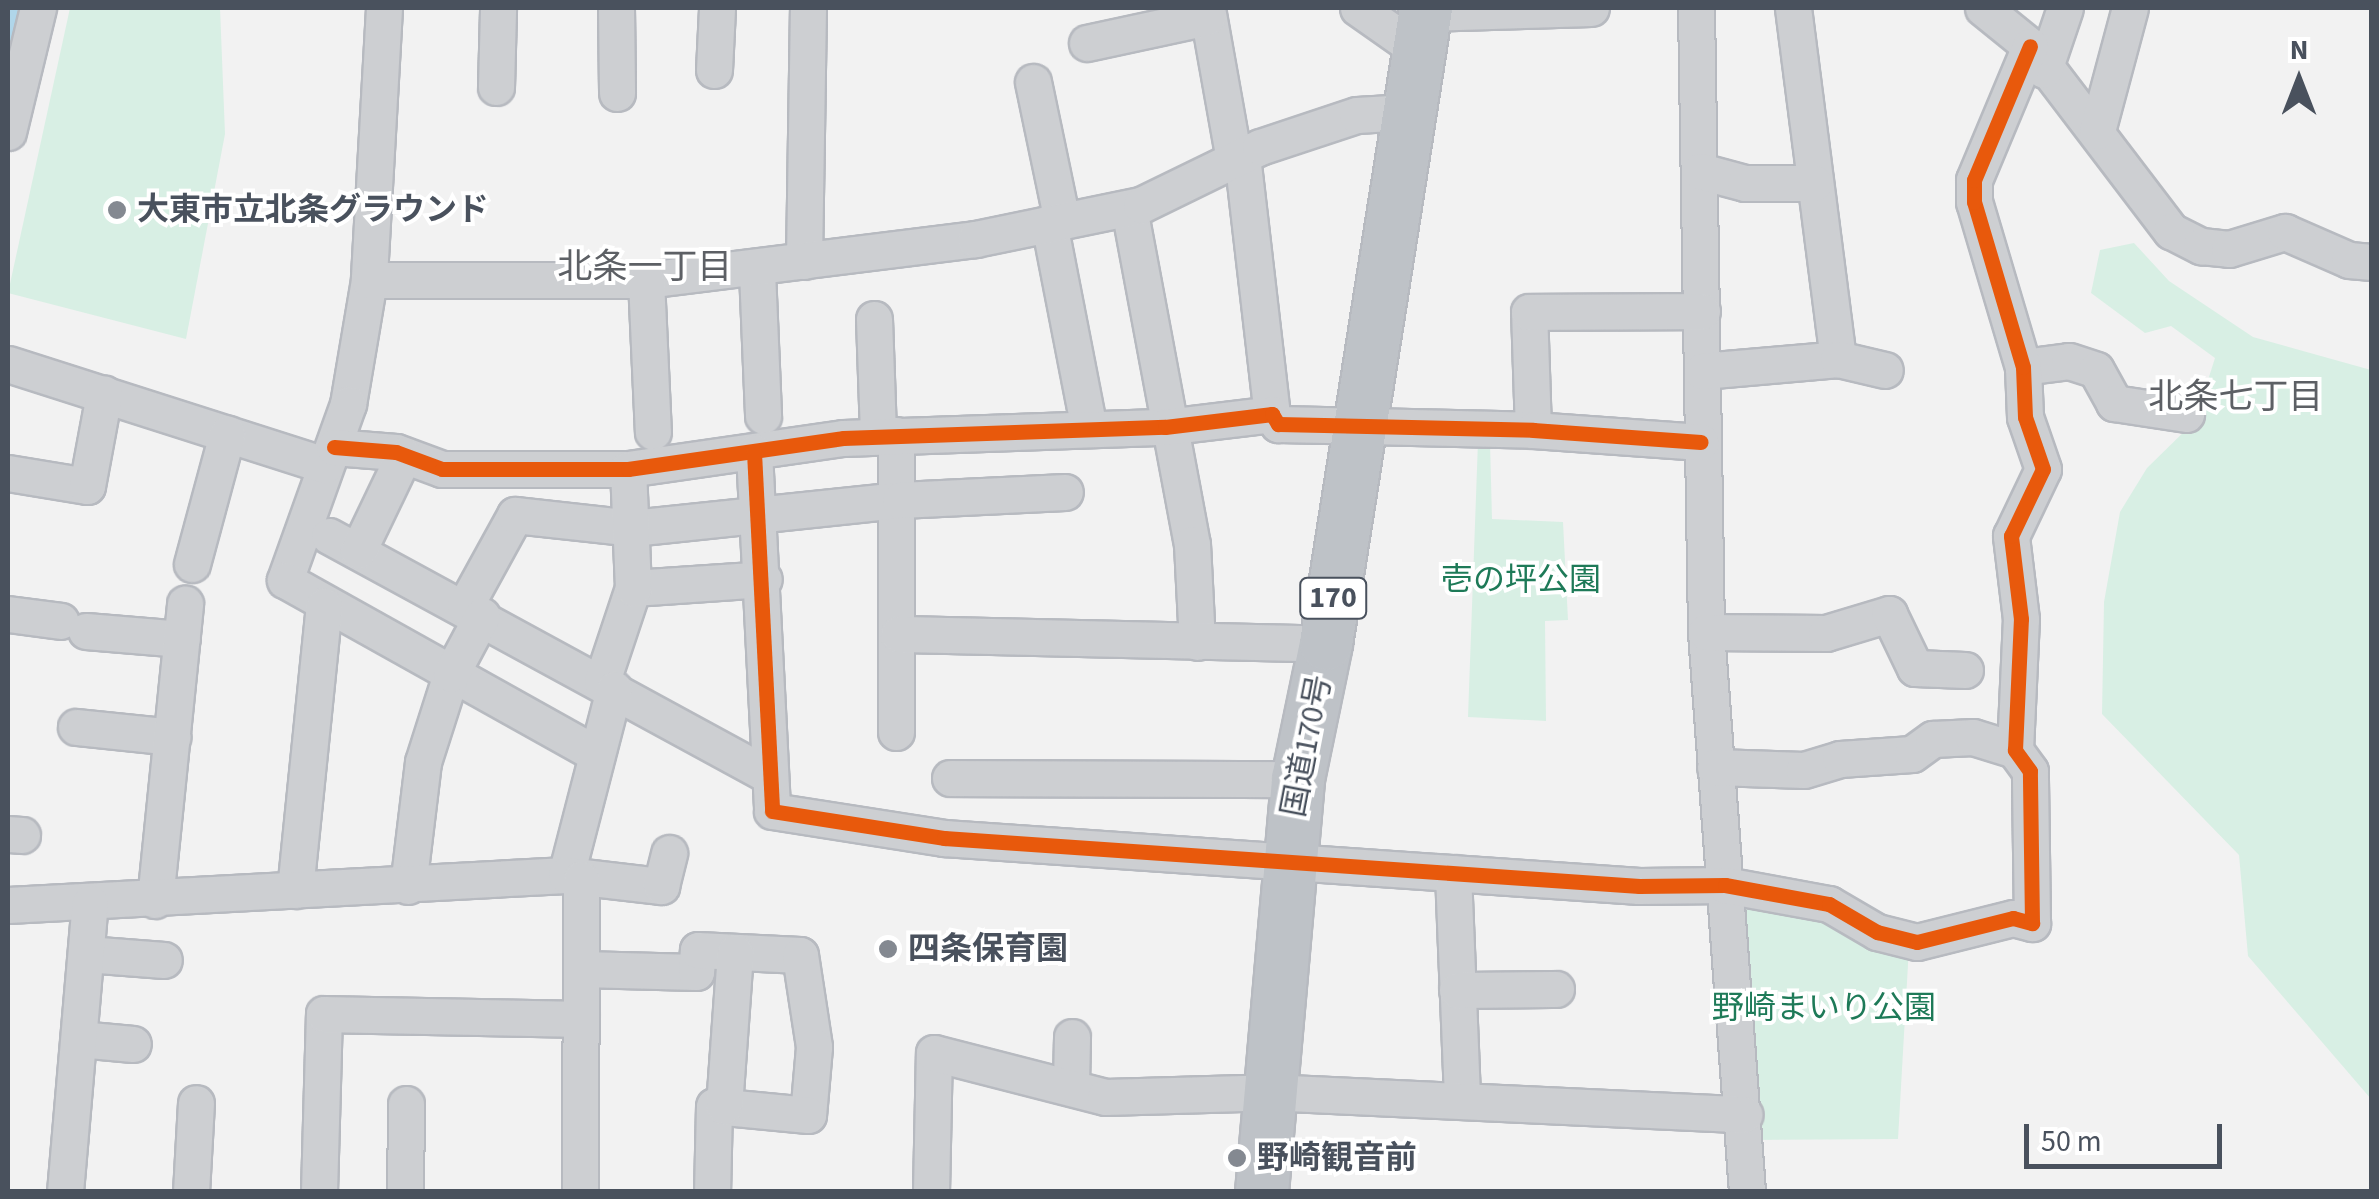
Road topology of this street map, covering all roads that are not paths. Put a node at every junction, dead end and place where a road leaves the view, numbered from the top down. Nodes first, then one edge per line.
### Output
1 (38, 8) edge
2 (384, 8) edge
3 (498, 8) edge
4 (616, 8) edge
5 (717, 8) edge
6 (808, 8) edge
7 (1358, 8) edge
8 (1591, 8) edge
9 (1696, 8) edge
10 (1793, 8) edge
11 (1983, 8) edge
12 (2065, 8) edge
13 (2130, 8) edge
14 (1207, 12) edge
15 (1423, 23) edge
16 (1087, 43) dead end
17 (2037, 58) junction
18 (714, 70) dead end
19 (1033, 82) dead end
20 (496, 87) dead end
21 (617, 93) dead end
22 (1407, 112) junction
23 (2097, 130) junction
24 (8, 132) edge
25 (1238, 158) junction
26 (1700, 171) junction
27 (1814, 183) junction
28 (1129, 208) junction
29 (1056, 222) junction
30 (804, 261) junction
31 (2372, 262) edge
32 (756, 270) junction
33 (369, 280) junction
34 (646, 280) junction
35 (1702, 311) junction
36 (874, 320) dead end
37 (1838, 359) junction
38 (8, 364) edge
39 (2023, 367) junction
40 (1885, 370) dead end
41 (1702, 371) junction
42 (104, 394) junction
43 (1272, 414) junction
44 (2186, 414) dead end
45 (763, 416) dead end
46 (1359, 425) junction
47 (1165, 427) junction
48 (1089, 428) junction
49 (1533, 430) junction
50 (653, 432) dead end
51 (228, 434) junction
52 (887, 436) junction
53 (1701, 442) junction
54 (754, 452) junction
55 (404, 455) junction
56 (330, 456) junction
57 (628, 470) junction
58 (8, 474) edge
59 (1065, 492) dead end
60 (900, 500) junction
61 (758, 515) junction
62 (632, 528) junction
63 (192, 564) dead end
64 (764, 578) junction
65 (633, 588) junction
66 (324, 605) junction
67 (474, 611) junction
68 (8, 614) edge
69 (1706, 632) junction
70 (898, 634) junction
71 (1197, 642) junction
72 (1326, 644) junction
73 (1964, 670) dead end
74 (451, 674) junction
75 (608, 685) junction
76 (76, 727) dead end
77 (896, 732) dead end
78 (172, 737) junction
79 (2015, 750) junction
80 (596, 754) junction
81 (1715, 768) junction
82 (770, 776) junction
83 (950, 778) dead end
84 (1298, 779) junction
85 (670, 853) dead end
86 (1287, 861) junction
87 (1453, 872) junction
88 (574, 877) junction
89 (1725, 885) junction
90 (408, 886) junction
91 (295, 890) junction
92 (156, 900) junction
93 (90, 903) junction
94 (8, 905) edge
95 (734, 952) junction
96 (86, 954) junction
97 (164, 960) dead end
98 (581, 969) junction
99 (1458, 990) junction
100 (1556, 990) dead end
101 (581, 1019) junction
102 (1072, 1036) dead end
103 (79, 1039) junction
104 (133, 1044) dead end
105 (1071, 1084) junction
106 (1270, 1092) junction
107 (1462, 1099) junction
108 (196, 1103) dead end
109 (406, 1104) dead end
110 (724, 1106) junction
111 (1744, 1114) junction
112 (66, 1192) edge
113 (191, 1192) edge
114 (319, 1192) edge
115 (405, 1192) edge
116 (580, 1192) edge
117 (712, 1192) edge
118 (931, 1192) edge
119 (1262, 1192) edge
120 (1747, 1192) edge

1 - 24 street
2 - 33 street
3 - 20 street
4 - 21 street
5 - 18 street
6 - 30 street
7 - 15 street
8 - 15 street
9 - 26 street
10 - 27 street
11 - 17 street
12 - 17 street
13 - 23 street
14 - 16 street
14 - 25 street
15 - 22 highway, 国道170号 / 170
17 - 23 street
17 - 39 street
19 - 29 street
22 - 25 street
22 - 46 highway, 国道170号 / 170
23 - 31 street
25 - 28 street
25 - 43 street
26 - 27 street
26 - 35 street
27 - 37 street
28 - 29 street
28 - 47 street
29 - 30 street
29 - 48 street
30 - 32 street
32 - 34 street
32 - 45 street
33 - 34 street
33 - 56 street
34 - 50 street
35 - 41 street
35 - 49 street
36 - 52 street
37 - 40 street
37 - 41 street
38 - 42 street
39 - 44 street
39 - 79 street
41 - 53 street
42 - 51 street
42 - 58 street
43 - 46 street
43 - 47 street
46 - 49 street
46 - 72 highway, 国道170号 / 170
47 - 48 street
47 - 71 street
48 - 52 street
49 - 53 street
51 - 56 street
51 - 63 street
52 - 54 street
52 - 60 street
53 - 69 street
54 - 57 street
54 - 61 street
55 - 56 street
55 - 57 street
55 - 67 street
56 - 66 street
57 - 62 street
59 - 60 street
60 - 61 street
60 - 70 street
61 - 62 street
61 - 64 street
62 - 65 street
62 - 67 street
64 - 65 street
64 - 82 street
65 - 75 street
66 - 74 street
66 - 91 street
67 - 74 street
67 - 75 street
68 - 78 street
69 - 73 street
69 - 81 street
70 - 71 street
70 - 77 street
71 - 72 street
72 - 84 highway, 国道170号 / 170
74 - 80 street
74 - 90 street
75 - 80 street
75 - 82 street
76 - 78 street
78 - 92 street
79 - 81 street
79 - 89 street
80 - 88 street
81 - 89 street
82 - 86 street
83 - 84 street
84 - 86 highway, 国道170号 / 170
85 - 88 street
86 - 87 street
86 - 106 highway, 国道170号 / 170
87 - 89 street
87 - 99 street
88 - 90 street
88 - 98 street
89 - 111 street
90 - 91 street
91 - 92 street
92 - 93 street
93 - 94 street
93 - 96 street
95 - 98 street
95 - 110 street
95 - 110 street
96 - 97 street
96 - 103 street
98 - 101 street
99 - 100 street
99 - 107 street
101 - 114 street
101 - 116 street
102 - 105 street
103 - 104 street
103 - 112 street
105 - 106 street
105 - 118 street
106 - 107 street
106 - 119 highway, 国道170号 / 170
107 - 111 street
108 - 113 street
109 - 115 street
110 - 117 street
111 - 120 street

